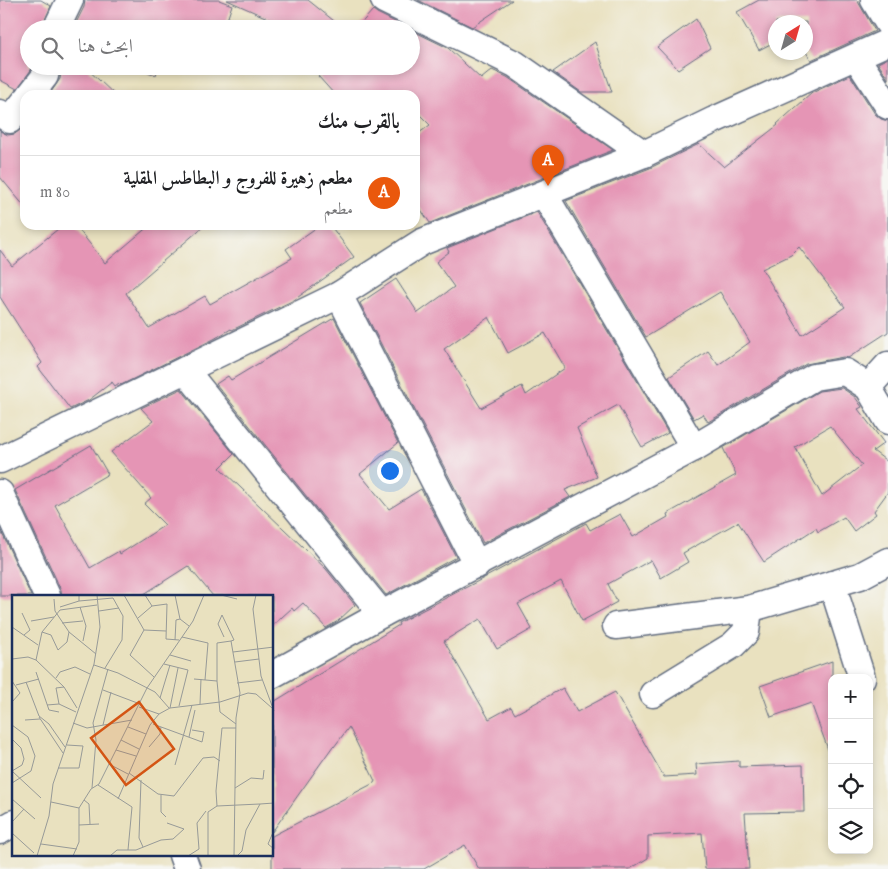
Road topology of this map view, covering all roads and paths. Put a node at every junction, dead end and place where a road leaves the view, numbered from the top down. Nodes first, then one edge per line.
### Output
1 (70, 0) edge
2 (384, 0) edge
3 (874, 0) edge
4 (60, 20) edge
5 (888, 23) edge
6 (888, 42) edge
7 (856, 56) junction
8 (45, 75) edge
9 (34, 90) edge
10 (888, 106) edge
11 (20, 107) edge
12 (0, 113) edge
13 (644, 154) junction
14 (544, 194) junction
15 (339, 295) junction
16 (888, 365) edge
17 (186, 370) junction
18 (868, 387) junction
19 (888, 421) edge
20 (694, 448) junction
21 (0, 460) edge
22 (0, 493) edge
23 (888, 561) edge
24 (478, 565) junction
25 (832, 584) junction
26 (47, 595) edge
27 (749, 609) junction
28 (382, 614) junction
29 (616, 626) dead end
30 (274, 674) edge
31 (861, 674) edge
32 (652, 694) dead end
33 (12, 824) edge
34 (0, 831) edge
35 (182, 856) edge
36 (188, 869) edge

1 - 4 street
2 - 13 street
3 - 5 street
6 - 7 street
7 - 10 street
7 - 13 street
8 - 9 street
11 - 12 street
13 - 14 street
14 - 15 street
14 - 20 street
15 - 17 street
15 - 24 street
16 - 18 street
17 - 21 street
17 - 28 street
18 - 19 street
18 - 20 street
20 - 24 street
22 - 26 street
23 - 25 street
24 - 28 street
25 - 27 street
25 - 31 street
27 - 29 street
27 - 32 street
28 - 30 street
33 - 34 street
35 - 36 street

